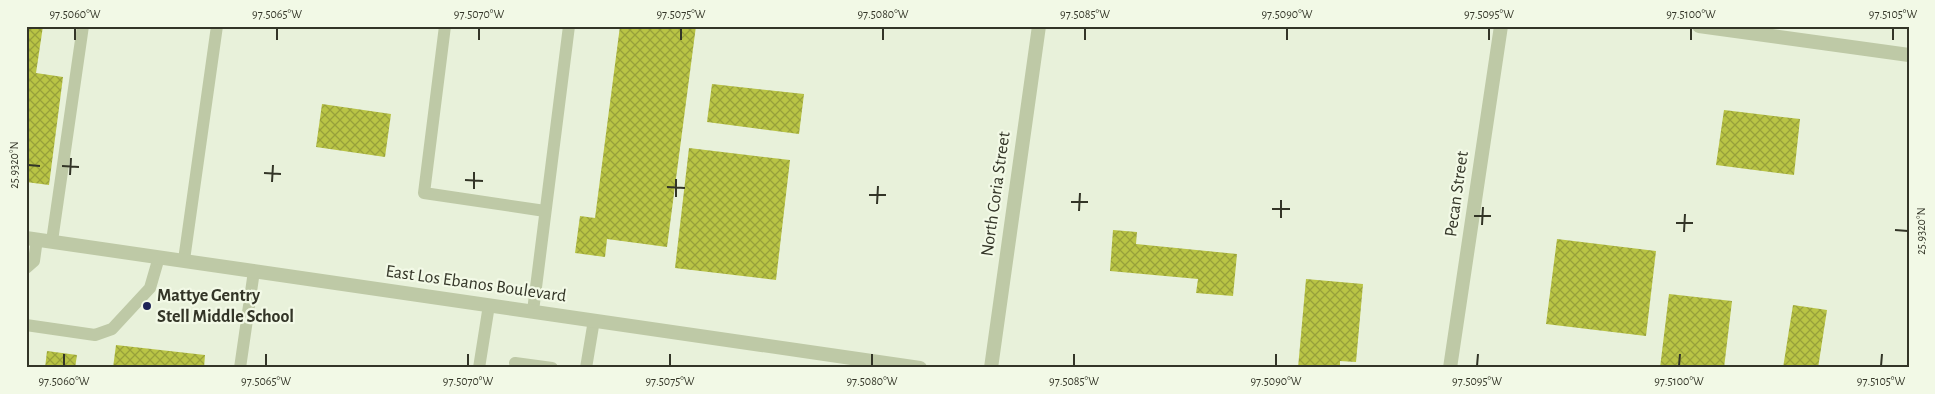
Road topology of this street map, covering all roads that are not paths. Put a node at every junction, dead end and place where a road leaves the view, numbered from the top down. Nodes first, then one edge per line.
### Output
1 (83, 26) edge
2 (217, 26) edge
3 (445, 26) edge
4 (569, 26) edge
5 (1039, 26) edge
6 (1502, 26) edge
7 (1699, 26) edge
8 (1909, 55) edge
9 (545, 211) junction
10 (32, 238) edge
11 (52, 241) junction
12 (159, 257) junction
13 (184, 260) junction
14 (26, 268) edge
15 (254, 271) junction
16 (489, 305) junction
17 (532, 311) junction
18 (594, 320) junction
19 (26, 325) edge
20 (515, 363) dead end
21 (240, 368) edge
22 (479, 368) edge
23 (552, 368) edge
24 (586, 368) edge
25 (920, 368) edge
26 (991, 368) edge
27 (1450, 368) edge

1 - 11 lane
2 - 13 lane
3 - 9 lane
4 - 9 lane
5 - 26 street, North Coria Street
6 - 27 street, Pecan Street
7 - 8 street
9 - 17 lane
10 - 11 street, East Los Ebanos Boulevard
10 - 14 lane
11 - 12 street, East Los Ebanos Boulevard
12 - 13 street, East Los Ebanos Boulevard
12 - 19 lane
13 - 15 street, East Los Ebanos Boulevard
15 - 16 street, East Los Ebanos Boulevard
15 - 21 lane
16 - 17 street, East Los Ebanos Boulevard
16 - 22 lane
17 - 18 street, East Los Ebanos Boulevard
18 - 24 lane
18 - 25 street, East Los Ebanos Boulevard
20 - 23 lane

